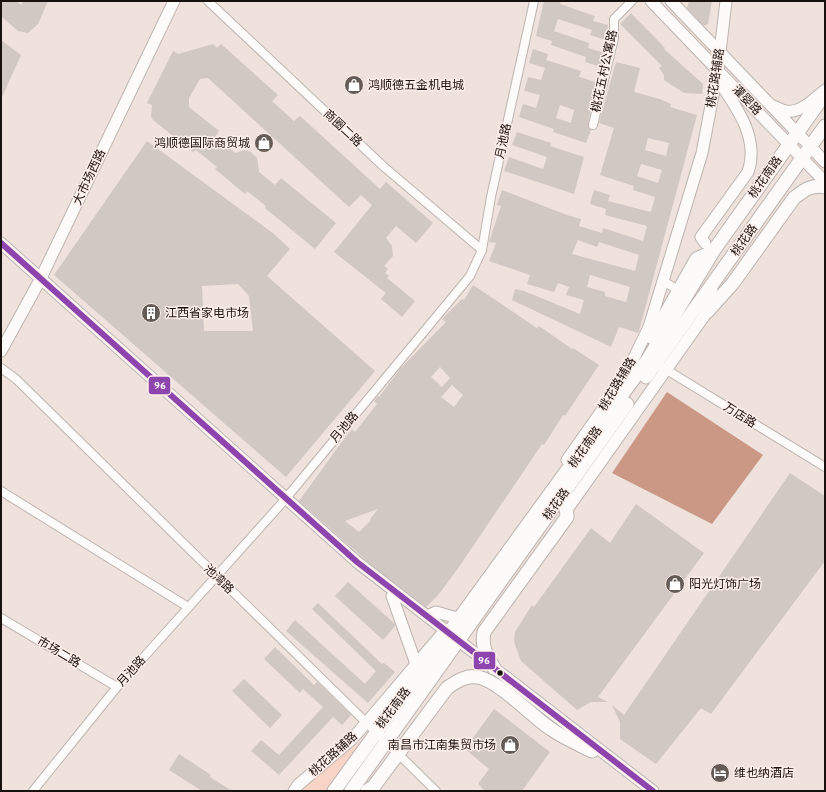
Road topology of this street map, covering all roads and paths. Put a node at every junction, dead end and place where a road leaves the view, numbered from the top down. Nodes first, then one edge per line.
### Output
1 (174, 1) edge
2 (208, 1) edge
3 (534, 1) edge
4 (632, 1) edge
5 (651, 1) edge
6 (671, 1) edge
7 (726, 1) edge
8 (720, 53) junction
9 (717, 73) junction
10 (825, 89) edge
11 (825, 94) edge
12 (768, 104) junction
13 (593, 125) dead end
14 (825, 126) edge
15 (797, 133) junction
16 (789, 144) junction
17 (810, 147) junction
18 (802, 158) junction
19 (825, 162) edge
20 (825, 182) edge
21 (825, 187) edge
22 (1, 243) edge
23 (709, 247) junction
24 (482, 250) junction
25 (1, 251) edge
26 (663, 281) junction
27 (39, 283) junction
28 (713, 283) junction
29 (678, 290) junction
30 (708, 312) junction
31 (1, 351) edge
32 (661, 367) junction
33 (1, 368) edge
34 (825, 467) edge
35 (561, 489) junction
36 (1, 491) edge
37 (283, 500) junction
38 (566, 511) junction
39 (216, 576) junction
40 (392, 596) junction
41 (188, 607) junction
42 (427, 616) junction
43 (454, 617) junction
44 (1, 618) edge
45 (449, 637) junction
46 (416, 664) junction
47 (494, 668) junction
48 (117, 687) junction
49 (372, 727) junction
50 (386, 742) junction
51 (592, 751) junction
52 (398, 754) junction
53 (368, 766) junction
54 (33, 791) edge
55 (294, 791) edge
56 (334, 791) edge
57 (351, 791) edge
58 (366, 791) edge
59 (436, 791) edge
60 (643, 791) edge
61 (653, 791) edge

1 - 27 main road, 大市场西路
2 - 24 street, 商圈二路
3 - 24 street, 月池路
4 - 13 street, 桃花五村公寓路
5 - 9 main road, 灌婴路
6 - 8 main road, 灌婴路
7 - 8 main road, 桃花路辅路
8 - 9 main road, 桃花路辅路
8 - 12 main road, 灌婴路
9 - 16 main road, 灌婴路
9 - 23 main road
9 - 26 main road, 桃花路辅路
10 - 12 main road
11 - 15 main road, 桃花南路
12 - 15 main road, 灌婴路
14 - 17 main road, 桃花南路
15 - 16 main road, 桃花南路
15 - 17 main road, 灌婴路
16 - 18 main road, 灌婴路
16 - 23 main road, 桃花南路
17 - 18 main road, 桃花南路
17 - 19 main road, 灌婴路
18 - 20 main road, 灌婴路
18 - 28 main road, 桃花路
21 - 30 main road
22 - 27 main road
23 - 29 main road
23 - 35 main road, 桃花南路
24 - 37 street, 月池路
25 - 27 main road
26 - 29 street
26 - 43 main road, 桃花路辅路
27 - 31 main road, 大市场西路
27 - 37 main road
28 - 30 main road
28 - 32 main road, 桃花路
29 - 35 main road
30 - 32 main road
32 - 34 street, 万店路
32 - 35 main road, 桃花路
32 - 38 main road
33 - 39 street, 池湾路
35 - 38 main road
35 - 45 main road, 桃花南路
36 - 41 street
37 - 39 street, 月池路
37 - 40 main road
37 - 42 main road
38 - 47 main road
39 - 41 street, 月池路
39 - 49 street, 池湾路
40 - 45 main road
40 - 46 main road
41 - 48 street, 月池路
42 - 43 main road
42 - 45 main road
43 - 45 main road, 桃花路辅路
44 - 48 street, 市场二路
45 - 46 main road, 桃花路辅路
45 - 47 main road
45 - 49 main road, 桃花南路
45 - 50 main road
45 - 51 main road
46 - 49 main road, 桃花路辅路
47 - 61 main road
48 - 54 street, 月池路
49 - 50 street, 池湾路
49 - 55 main road, 桃花路辅路
49 - 56 main road, 桃花南路
50 - 52 street, 池湾路
50 - 53 main road
51 - 52 main road
51 - 60 main road
52 - 58 main road
52 - 59 street, 池湾路
53 - 57 main road
53 - 58 main road

